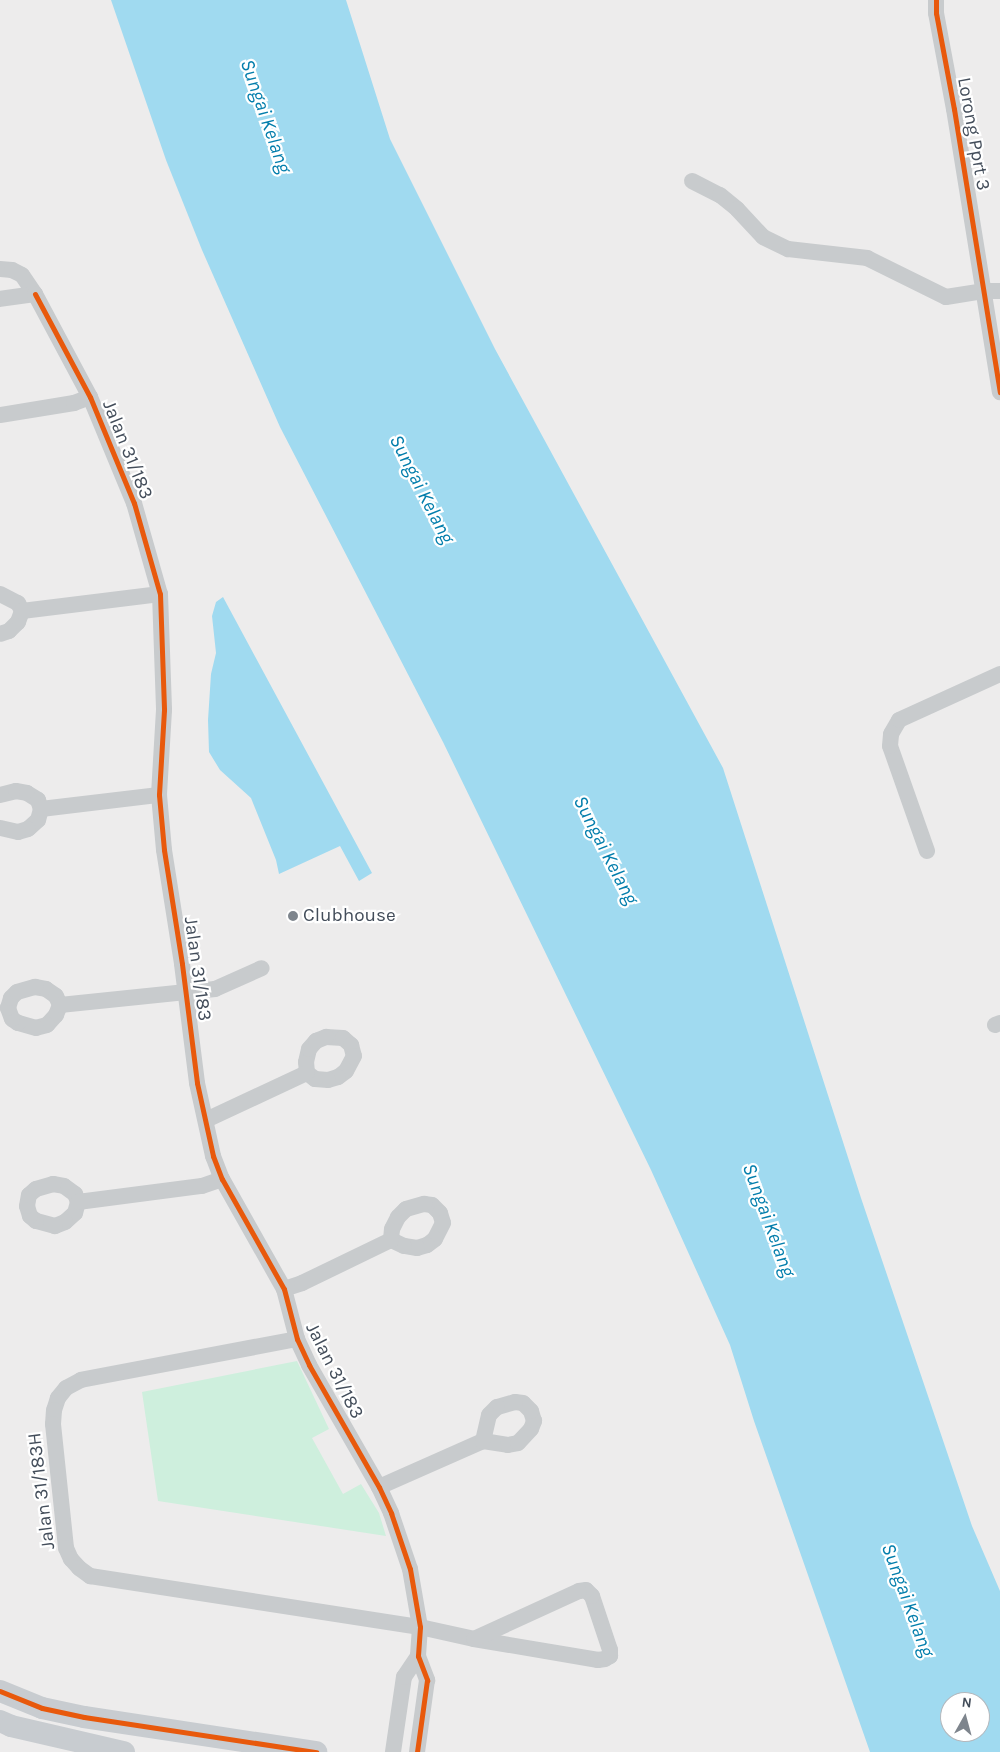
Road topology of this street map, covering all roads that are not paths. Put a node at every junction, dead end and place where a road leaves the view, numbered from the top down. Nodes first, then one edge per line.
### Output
1 (936, 0) edge
2 (692, 181) dead end
3 (0, 269) edge
4 (992, 291) edge
5 (35, 294) junction
6 (0, 299) edge
7 (1000, 392) edge
8 (90, 398) junction
9 (0, 415) edge
10 (0, 594) edge
11 (160, 594) junction
12 (22, 612) junction
13 (0, 634) edge
14 (1000, 674) edge
15 (159, 795) junction
16 (0, 796) edge
17 (41, 810) junction
18 (0, 828) edge
19 (927, 851) dead end
20 (262, 968) dead end
21 (186, 992) junction
22 (60, 1005) dead end
23 (308, 1073) dead end
24 (206, 1120) junction
25 (222, 1180) junction
26 (78, 1202) dead end
27 (391, 1240) dead end
28 (284, 1289) junction
29 (297, 1339) junction
30 (483, 1441) dead end
31 (379, 1487) junction
32 (420, 1626) junction
33 (474, 1639) junction
34 (418, 1656) junction
35 (0, 1691) edge
36 (400, 1704) junction
37 (424, 1707) junction
38 (0, 1721) edge
39 (124, 1752) edge
40 (316, 1752) edge
41 (392, 1752) edge
42 (417, 1752) edge

1 - 4 street, Lorong Pprt 3
2 - 4 street
3 - 5 street, Jalan 31/183
4 - 7 street, Lorong Pprt 3
5 - 6 street
5 - 8 street, Jalan 31/183
8 - 9 street
8 - 11 street, Jalan 31/183
10 - 12 street
11 - 12 street
11 - 15 street, Jalan 31/183
12 - 13 street
14 - 19 street
15 - 17 street
15 - 21 street, Jalan 31/183
16 - 17 street
17 - 18 street
20 - 21 street
21 - 22 street
21 - 24 street, Jalan 31/183
23 - 24 street
24 - 25 street, Jalan 31/183
25 - 26 street
25 - 28 street, Jalan 31/183
27 - 28 street
28 - 29 street, Jalan 31/183
29 - 31 street, Jalan 31/183
29 - 32 street, Jalan 31/183H
30 - 31 street
31 - 32 street, Jalan 31/183
32 - 33 street, Jalan 31/183H
32 - 34 street, Jalan 31/183
33 - 33 street, Jalan 31/183H
34 - 36 street
34 - 37 street
35 - 40 street
36 - 37 street
36 - 41 street
37 - 42 street
38 - 39 street

